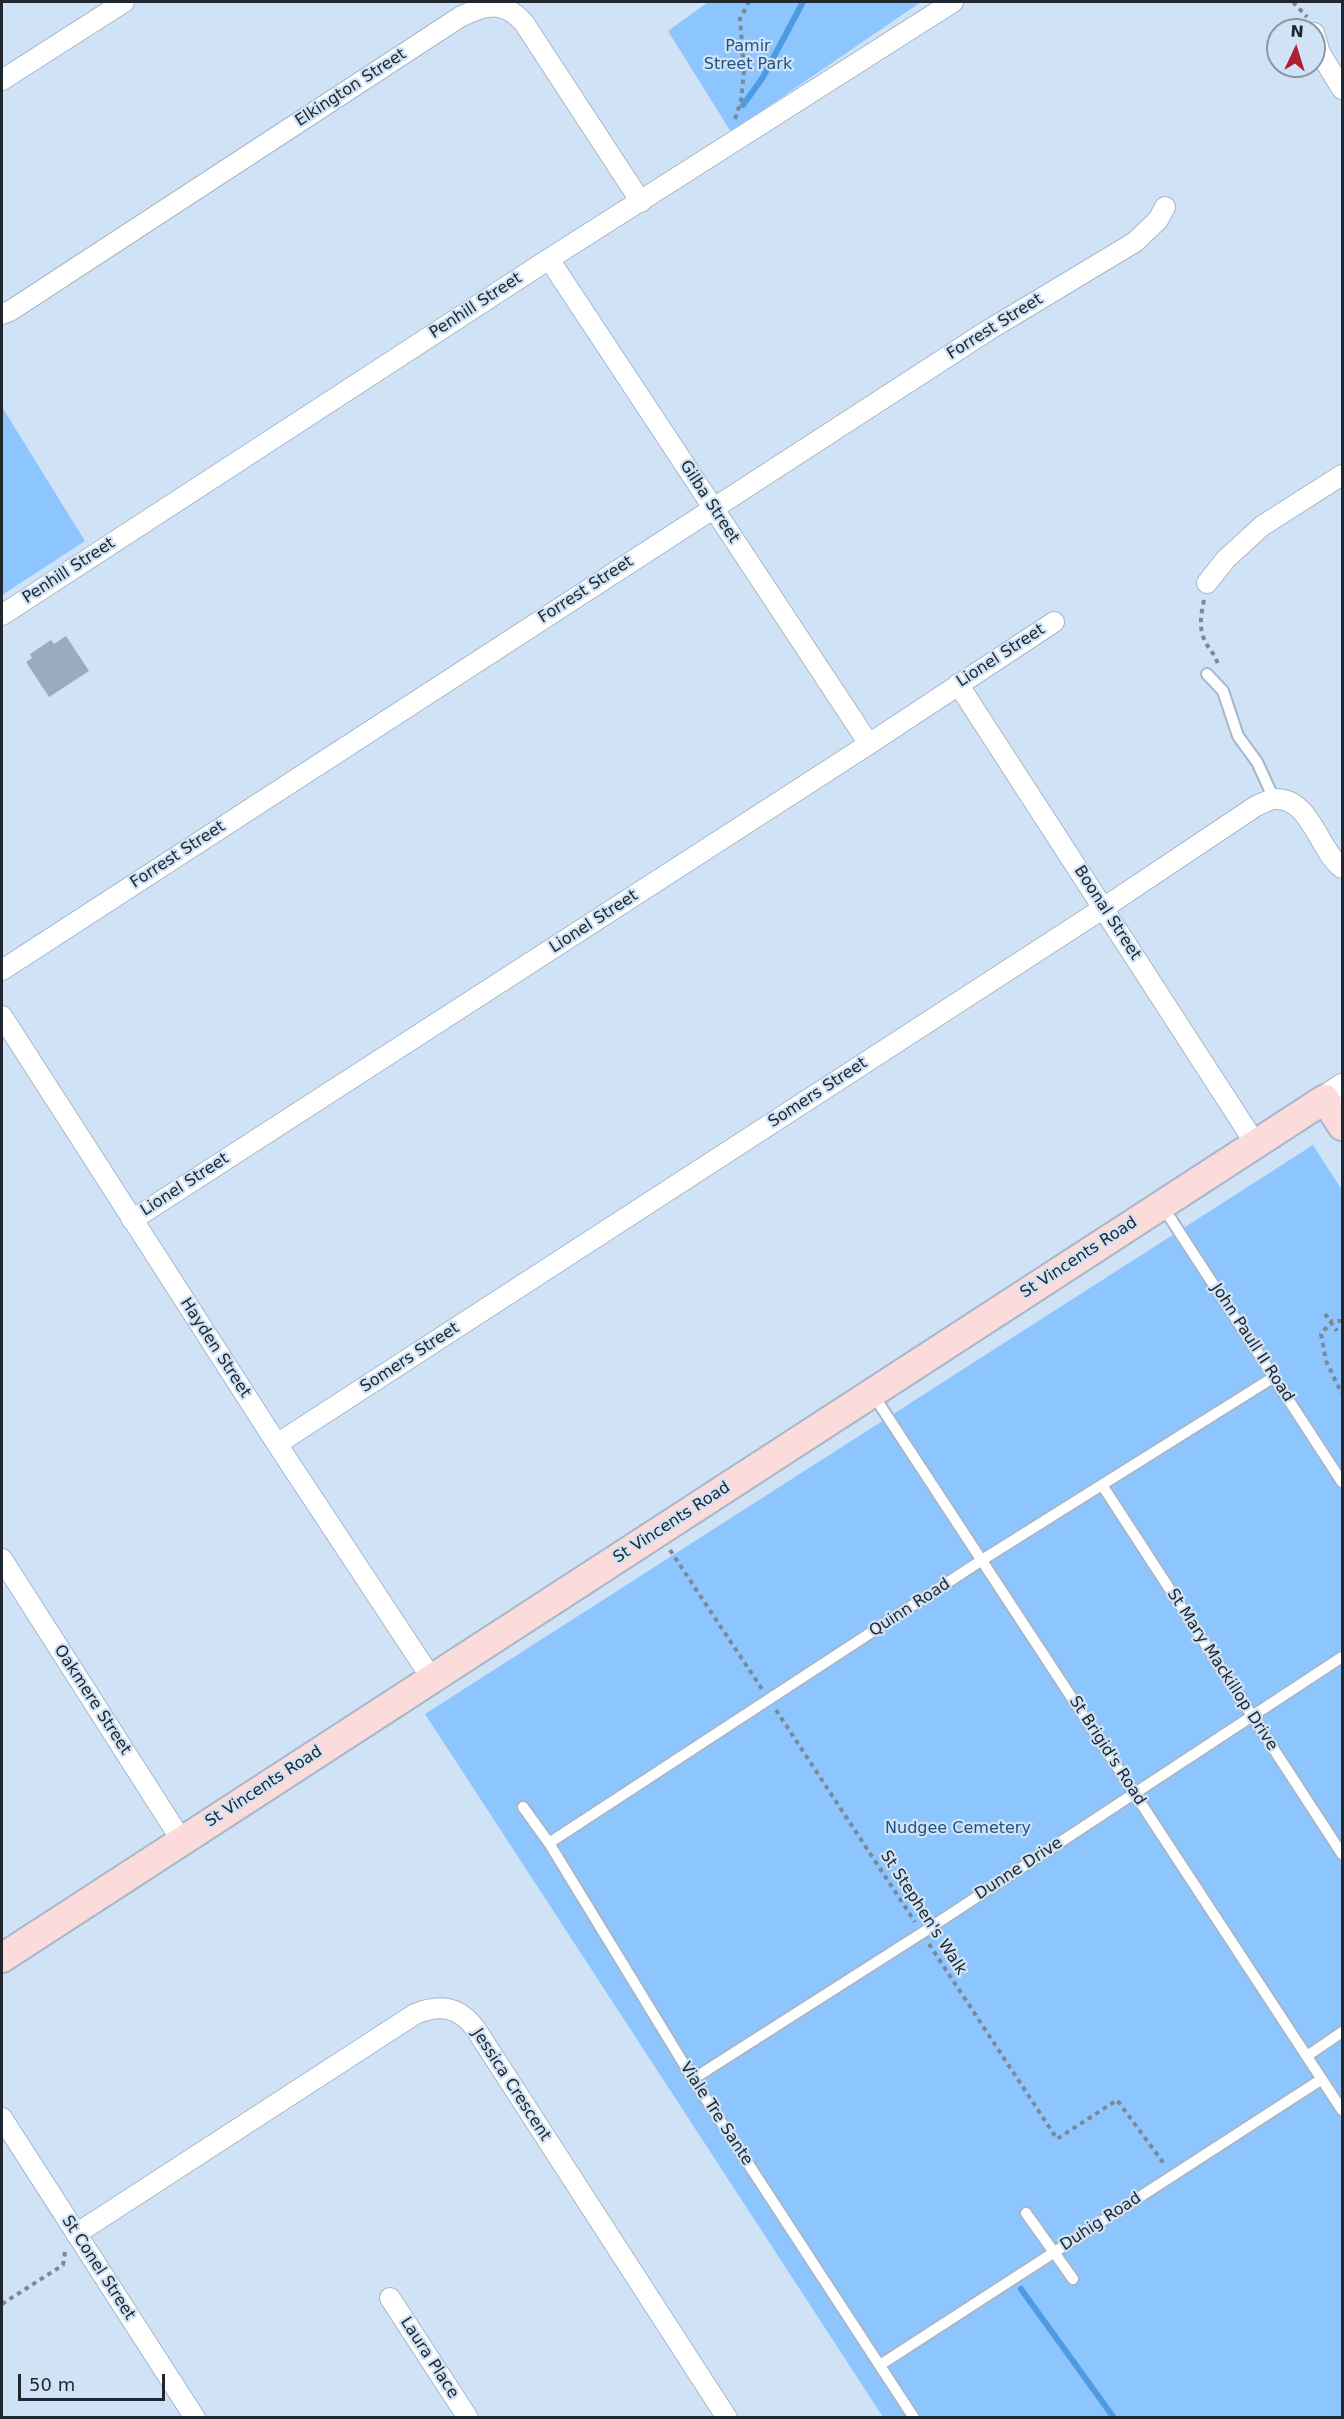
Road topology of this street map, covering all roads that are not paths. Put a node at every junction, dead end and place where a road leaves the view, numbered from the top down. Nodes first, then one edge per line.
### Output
1 (124, 2) edge
2 (953, 2) edge
3 (1326, 63) edge
4 (2, 80) edge
5 (1342, 89) edge
6 (641, 202) junction
7 (1165, 207) dead end
8 (549, 259) junction
9 (2, 314) edge
10 (1342, 475) edge
11 (713, 508) junction
12 (1207, 583) road end
13 (2, 615) edge
14 (1054, 622) dead end
15 (1207, 674) dead end
16 (958, 684) junction
17 (869, 744) junction
18 (1274, 799) junction
19 (1342, 868) edge
20 (1104, 907) junction
21 (2, 970) edge
22 (2, 1016) edge
23 (1334, 1093) edge
24 (1342, 1126) edge
25 (1255, 1143) junction
26 (1161, 1204) junction
27 (132, 1220) junction
28 (1274, 1377) junction
29 (872, 1392) junction
30 (277, 1444) junction
31 (1342, 1482) edge
32 (1102, 1485) junction
33 (2, 1559) edge
34 (982, 1560) junction
35 (1342, 1657) edge
36 (432, 1679) junction
37 (1252, 1716) junction
38 (1134, 1793) junction
39 (523, 1807) dead end
40 (182, 1841) junction
41 (549, 1843) junction
42 (1342, 1854) edge
43 (2, 1958) edge
44 (1342, 2032) edge
45 (1307, 2056) junction
46 (693, 2079) junction
47 (1322, 2079) junction
48 (1342, 2110) edge
49 (2, 2118) edge
50 (1026, 2213) dead end
51 (78, 2238) junction
52 (1054, 2252) junction
53 (1073, 2279) dead end
54 (390, 2298) dead end
55 (880, 2365) junction
56 (195, 2418) edge
57 (468, 2418) edge
58 (727, 2418) edge
59 (914, 2418) edge

1 - 4 street
2 - 6 street, Penhill Street
3 - 5 street
6 - 8 street, Penhill Street
6 - 9 street, Elkington Street
7 - 11 street, Forrest Street
8 - 11 street, Gilba Street
8 - 13 street, Penhill Street
10 - 12 street
11 - 17 street, Gilba Street
11 - 21 street, Forrest Street
14 - 16 street, Lionel Street
15 - 18 lane
16 - 17 street, Lionel Street
16 - 20 street, Boonal Street
17 - 27 street, Lionel Street
18 - 19 street
18 - 20 street, Somers Street
20 - 25 street, Boonal Street
20 - 30 street, Somers Street
22 - 27 street, Hayden Street
23 - 24 main road
23 - 25 main road, St Vincents Road
25 - 26 main road, St Vincents Road
26 - 28 lane, John Paull II Road
26 - 29 main road, St Vincents Road
27 - 30 street, Hayden Street
28 - 31 lane, John Paull II Road
28 - 32 lane, Quinn Road
29 - 34 lane, St Brigid's Road
29 - 36 main road, St Vincents Road
30 - 36 street, Hayden Street
32 - 34 lane, Quinn Road
32 - 37 lane, St Mary Mackillop Drive
33 - 40 street, Oakmere Street
34 - 38 lane, St Brigid's Road
34 - 41 lane, Quinn Road
35 - 37 lane, Dunne Drive
36 - 40 main road, St Vincents Road
37 - 38 lane, Dunne Drive
37 - 42 lane, St Mary Mackillop Drive
38 - 45 lane, St Brigid's Road
38 - 46 lane, Dunne Drive
39 - 41 lane, Viale Tre Sante
40 - 43 main road, St Vincents Road
41 - 46 lane, Viale Tre Sante
44 - 45 lane
45 - 47 lane, St Brigid's Road
46 - 55 lane, Viale Tre Sante
47 - 48 lane, St Brigid's Road
47 - 52 lane, Duhig Road
49 - 51 street, St Conel Street
50 - 52 lane
51 - 56 street, St Conel Street
51 - 58 street, Jessica Crescent
52 - 53 lane
52 - 55 lane, Duhig Road
54 - 57 street, Laura Place
55 - 59 lane, Viale Tre Sante

